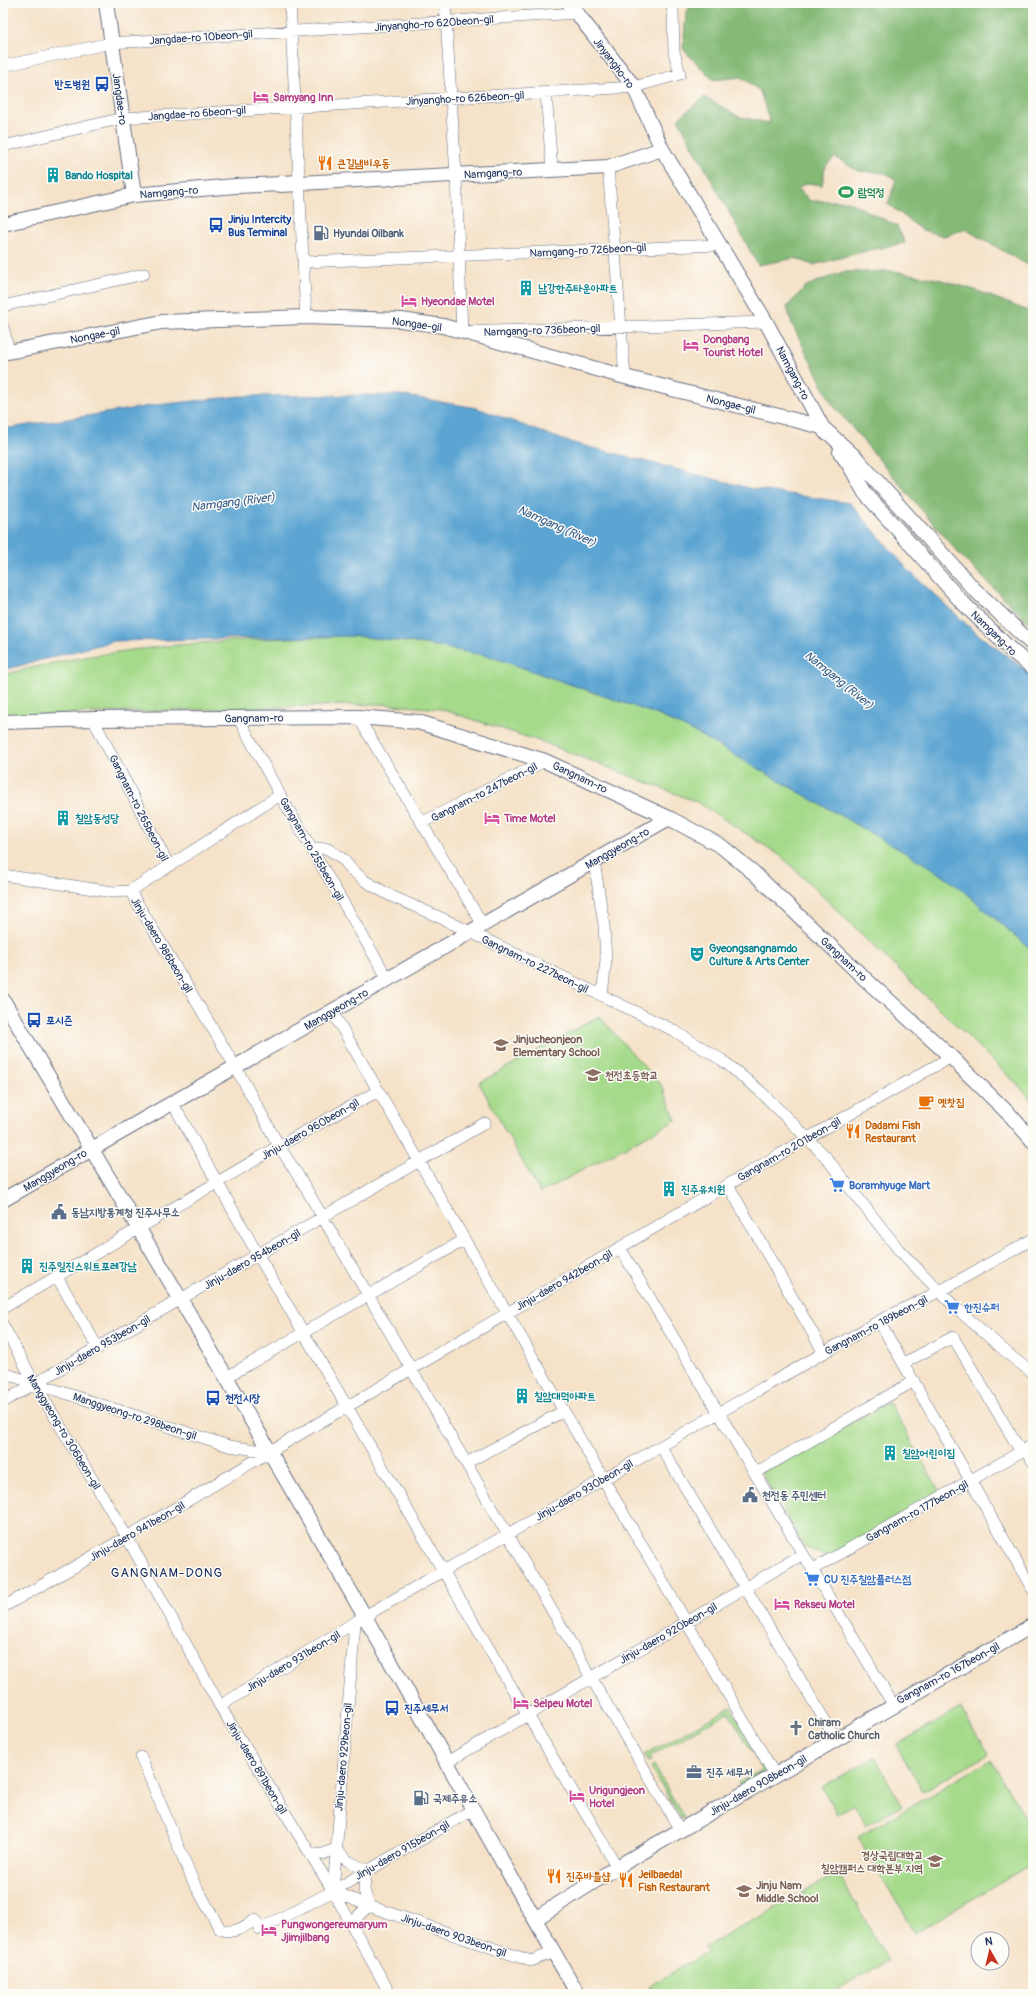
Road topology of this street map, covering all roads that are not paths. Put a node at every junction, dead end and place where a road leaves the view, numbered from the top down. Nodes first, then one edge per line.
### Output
1 (106, 3) edge
2 (290, 3) edge
3 (445, 3) edge
4 (671, 3) edge
5 (573, 8) edge
6 (446, 23) junction
7 (291, 31) junction
8 (111, 43) junction
9 (3, 66) edge
10 (634, 87) junction
11 (546, 93) junction
12 (452, 98) junction
13 (295, 107) junction
14 (123, 118) junction
15 (3, 146) edge
16 (662, 149) junction
17 (608, 167) junction
18 (552, 170) junction
19 (456, 175) junction
20 (299, 183) junction
21 (280, 184) joint
22 (134, 195) junction
23 (3, 224) edge
24 (719, 245) junction
25 (616, 248) junction
26 (458, 256) junction
27 (304, 262) junction
28 (144, 274) dead end
29 (3, 306) edge
30 (306, 317) junction
31 (766, 322) junction
32 (3, 327) edge
33 (622, 327) junction
34 (462, 332) junction
35 (6, 353) edge
36 (625, 377) junction
37 (822, 427) junction
38 (1033, 645) edge
39 (1033, 668) edge
40 (358, 717) junction
41 (93, 718) junction
42 (239, 718) junction
43 (3, 722) edge
44 (545, 761) junction
45 (280, 795) junction
46 (669, 818) junction
47 (423, 822) junction
48 (312, 850) junction
49 (594, 861) junction
50 (169, 866) junction
51 (3, 875) edge
52 (130, 892) junction
53 (483, 924) junction
54 (469, 932) junction
55 (388, 979) junction
56 (602, 996) junction
57 (3, 1000) edge
58 (332, 1011) junction
59 (952, 1057) junction
60 (234, 1066) junction
61 (378, 1091) junction
62 (172, 1102) junction
63 (485, 1123) dead end
64 (808, 1138) junction
65 (1033, 1141) edge
66 (279, 1146) junction
67 (92, 1148) junction
68 (419, 1162) junction
69 (217, 1183) junction
70 (728, 1185) junction
71 (3, 1200) edge
72 (323, 1217) junction
73 (140, 1229) junction
74 (464, 1240) junction
75 (1031, 1244) edge
76 (620, 1248) junction
77 (258, 1255) junction
78 (57, 1277) junction
79 (940, 1291) junction
80 (368, 1295) junction
81 (180, 1300) junction
82 (3, 1308) edge
83 (507, 1313) junction
84 (879, 1321) junction
85 (3, 1325) edge
86 (303, 1333) junction
87 (98, 1348) junction
88 (824, 1353) junction
89 (904, 1363) junction
90 (411, 1369) junction
91 (1032, 1372) edge
92 (3, 1373) edge
93 (226, 1378) junction
94 (914, 1381) junction
95 (35, 1384) junction
96 (3, 1402) edge
97 (347, 1407) junction
98 (564, 1411) junction
99 (719, 1413) junction
100 (661, 1446) junction
101 (1026, 1449) edge
102 (269, 1452) junction
103 (1033, 1462) edge
104 (466, 1463) junction
105 (755, 1473) junction
106 (604, 1479) junction
107 (971, 1480) junction
108 (508, 1534) junction
109 (127, 1538) junction
110 (803, 1554) junction
111 (813, 1569) junction
112 (443, 1571) junction
113 (745, 1588) junction
114 (1033, 1590) edge
115 (3, 1607) edge
116 (360, 1620) junction
117 (687, 1622) junction
118 (1033, 1625) edge
119 (591, 1678) junction
120 (220, 1706) junction
121 (894, 1706) junction
122 (528, 1715) junction
123 (836, 1740) junction
124 (141, 1757) dead end
125 (447, 1762) junction
126 (775, 1775) junction
127 (472, 1810) junction
128 (680, 1830) junction
129 (335, 1849) junction
130 (311, 1856) junction
131 (617, 1867) junction
132 (366, 1870) junction
133 (333, 1891) junction
134 (369, 1906) junction
135 (535, 1919) junction
136 (353, 1928) junction
137 (554, 1952) junction
138 (390, 1994) edge
139 (578, 1994) edge

1 - 8 street, Jangdae-ro
2 - 7 street
3 - 6 street
4 - 10 street, Jinyangho-ro 626beon-gil
5 - 6 street, Jinyangho-ro 620beon-gil
5 - 10 street, Jinyangho-ro
6 - 7 street, Jinyangho-ro 620beon-gil
6 - 12 street
7 - 8 street, Jangdae-ro 10beon-gil
7 - 13 street
8 - 9 street, Jangdae-ro 10beon-gil
8 - 14 street, Jangdae-ro
10 - 11 street, Jinyangho-ro 626beon-gil
10 - 16 street, Jinyangho-ro
11 - 12 street, Jinyangho-ro 626beon-gil
11 - 18 street
12 - 13 street, Jinyangho-ro 626beon-gil
12 - 19 street
13 - 14 street, Jangdae-ro 6beon-gil
13 - 20 street
14 - 15 street, Jangdae-ro 6beon-gil
14 - 22 street, Jangdae-ro
16 - 17 street, Namgang-ro
16 - 24 street, Namgang-ro
17 - 18 street, Namgang-ro
17 - 25 street
18 - 19 street, Namgang-ro
19 - 20 street, Namgang-ro
19 - 26 street
20 - 21 main road, Namgang-ro
20 - 27 street
21 - 22 street, Namgang-ro
22 - 23 street, Namgang-ro
24 - 25 street, Namgang-ro 726beon-gil
24 - 31 street, Namgang-ro
25 - 26 street, Namgang-ro 726beon-gil
25 - 33 street
26 - 27 street, Namgang-ro 726beon-gil
26 - 34 street
27 - 30 street
28 - 29 street
30 - 34 street, Nongae-gil
30 - 35 street, Nongae-gil
31 - 33 street, Namgang-ro 736beon-gil
31 - 37 street, Namgang-ro
32 - 35 street
33 - 34 street, Namgang-ro 736beon-gil
33 - 36 street
34 - 36 street, Nongae-gil
36 - 37 street, Nongae-gil
37 - 38 street, Namgang-ro
37 - 39 street, Namgang-ro
40 - 42 street, Gangnam-ro
40 - 44 street, Gangnam-ro
40 - 47 street, Gangnam-ro 247beon-gil
41 - 42 street, Gangnam-ro
41 - 43 street, Gangnam-ro
41 - 50 street, Gangnam-ro 265beon-gil
42 - 45 street, Gangnam-ro 255beon-gil
44 - 46 street, Gangnam-ro
44 - 47 street, Gangnam-ro 247beon-gil
45 - 48 street, Gangnam-ro 255beon-gil
45 - 50 street, Gangnam-ro 265beon-gil
46 - 49 street, Manggyeong-ro
46 - 59 street, Gangnam-ro
47 - 53 street, Gangnam-ro 247beon-gil
48 - 54 street, Gangnam-ro 227beon-gil
48 - 55 street, Gangnam-ro 255beon-gil
49 - 53 street, Manggyeong-ro
49 - 56 street, Gangnam-ro 227beon-gil
50 - 52 street
51 - 52 street, Jinju-daero 986beon-gil
52 - 60 street, Jinju-daero 986beon-gil
53 - 54 street, Manggyeong-ro
54 - 55 street, Manggyeong-ro
54 - 56 street, Gangnam-ro 227beon-gil
55 - 58 street, Manggyeong-ro
56 - 64 street, Gangnam-ro 227beon-gil
57 - 67 street
58 - 60 street, Manggyeong-ro
58 - 61 street
59 - 64 street, Gangnam-ro 201beon-gil
59 - 65 street, Gangnam-ro
60 - 62 street, Manggyeong-ro
60 - 66 street, Jinju-daero 986beon-gil
61 - 66 street, Jinju-daero 960beon-gil
61 - 68 street
62 - 67 street, Manggyeong-ro
62 - 69 street
63 - 68 street, Jinju-daero 954beon-gil
64 - 70 street, Gangnam-ro 201beon-gil
64 - 79 street, Gangnam-ro 227beon-gil
66 - 69 street, Jinju-daero 960beon-gil
66 - 72 street, Jinju-daero 986beon-gil
67 - 71 street, Manggyeong-ro
67 - 73 street
68 - 72 street, Jinju-daero 954beon-gil
68 - 74 street, Jinju-daero 942beon-gil
69 - 73 street, Jinju-daero 960beon-gil
69 - 77 street
70 - 76 street, Gangnam-ro 201beon-gil
70 - 88 street
72 - 77 street, Jinju-daero 954beon-gil
72 - 80 street
73 - 78 street, Jinju-daero 960beon-gil
73 - 81 street
74 - 80 street
74 - 83 street, Jinju-daero 942beon-gil
75 - 79 street, Gangnam-ro 189beon-gil
76 - 83 street, Jinju-daero 942beon-gil
76 - 99 street
77 - 81 street, Jinju-daero 954beon-gil
77 - 86 street
78 - 82 street, Jinju-daero 960beon-gil
78 - 87 street
79 - 84 street, Gangnam-ro 189beon-gil
79 - 91 street, Gangnam-ro 227beon-gil
80 - 86 street
80 - 90 street
81 - 87 street, Jinju-daero 953beon-gil
81 - 93 street
83 - 90 street, Jinju-daero 942beon-gil
83 - 98 street
84 - 88 street, Gangnam-ro 189beon-gil
84 - 89 street
85 - 95 street, Manggyeong-ro 306beon-gil
86 - 93 street
86 - 97 street
87 - 95 street, Jinju-daero 953beon-gil
88 - 99 street, Gangnam-ro 189beon-gil
89 - 94 street
89 - 101 street
90 - 97 street, Jinju-daero 942beon-gil
90 - 104 street
92 - 95 street, Manggyeong-ro 298beon-gil
93 - 102 street
94 - 105 street
94 - 107 street
95 - 96 street, Jinju-daero 953beon-gil
95 - 102 street, Manggyeong-ro 298beon-gil
95 - 109 street, Manggyeong-ro 306beon-gil
97 - 102 street, Jinju-daero 942beon-gil
97 - 112 street
98 - 104 street
98 - 106 street
99 - 100 street, Jinju-daero 930beon-gil
99 - 105 street
100 - 106 street, Jinju-daero 930beon-gil
100 - 113 street
101 - 103 street
101 - 107 street, Gangnam-ro 177beon-gil
102 - 109 street, Jinju-daero 941beon-gil
102 - 116 street
104 - 108 street
105 - 110 street
106 - 108 street, Jinju-daero 930beon-gil
106 - 117 street
107 - 111 street, Gangnam-ro 177beon-gil
107 - 114 street
108 - 112 street, Jinju-daero 930beon-gil
108 - 119 street
109 - 115 street, Jinju-daero 941beon-gil
109 - 120 street, Jinju-daero 891beon-gil
110 - 111 street
110 - 113 street, Jinju-daero 920beon-gil
111 - 121 street, Gangnam-ro 167beon-gil
112 - 116 street, Jinju-daero 930beon-gil
112 - 122 street
113 - 117 street, Jinju-daero 920beon-gil
113 - 123 street
116 - 120 street, Jinju-daero 931beon-gil
116 - 125 street
116 - 129 street, Jinju-daero 929beon-gil
117 - 119 street, Jinju-daero 920beon-gil
117 - 126 street
118 - 121 street, Gangnam-ro 167beon-gil
119 - 122 street, Jinju-daero 920beon-gil
119 - 128 street
120 - 130 street, Jinju-daero 891beon-gil
121 - 123 street, Jinju-daero 908beon-gil
122 - 125 street, Jinju-daero 920beon-gil
122 - 131 street
123 - 126 street, Jinju-daero 908beon-gil
124 - 133 street, Jinju-daero 915beon-gil
125 - 127 street
126 - 128 street, Jinju-daero 908beon-gil
127 - 132 street, Jinju-daero 915beon-gil
127 - 135 street
128 - 131 street, Jinju-daero 908beon-gil
129 - 130 street
129 - 132 street
129 - 133 street, Jinju-daero 929beon-gil
130 - 133 street, Jinju-daero 891beon-gil
131 - 135 street, Jinju-daero 908beon-gil
132 - 133 street, Jinju-daero 915beon-gil
132 - 134 street
133 - 134 street, Jinju-daero 903beon-gil
133 - 136 street, Jinju-daero 891beon-gil
134 - 136 street
134 - 137 street, Jinju-daero 903beon-gil
135 - 137 street
136 - 138 street, Jinju-daero 891beon-gil
137 - 139 street

